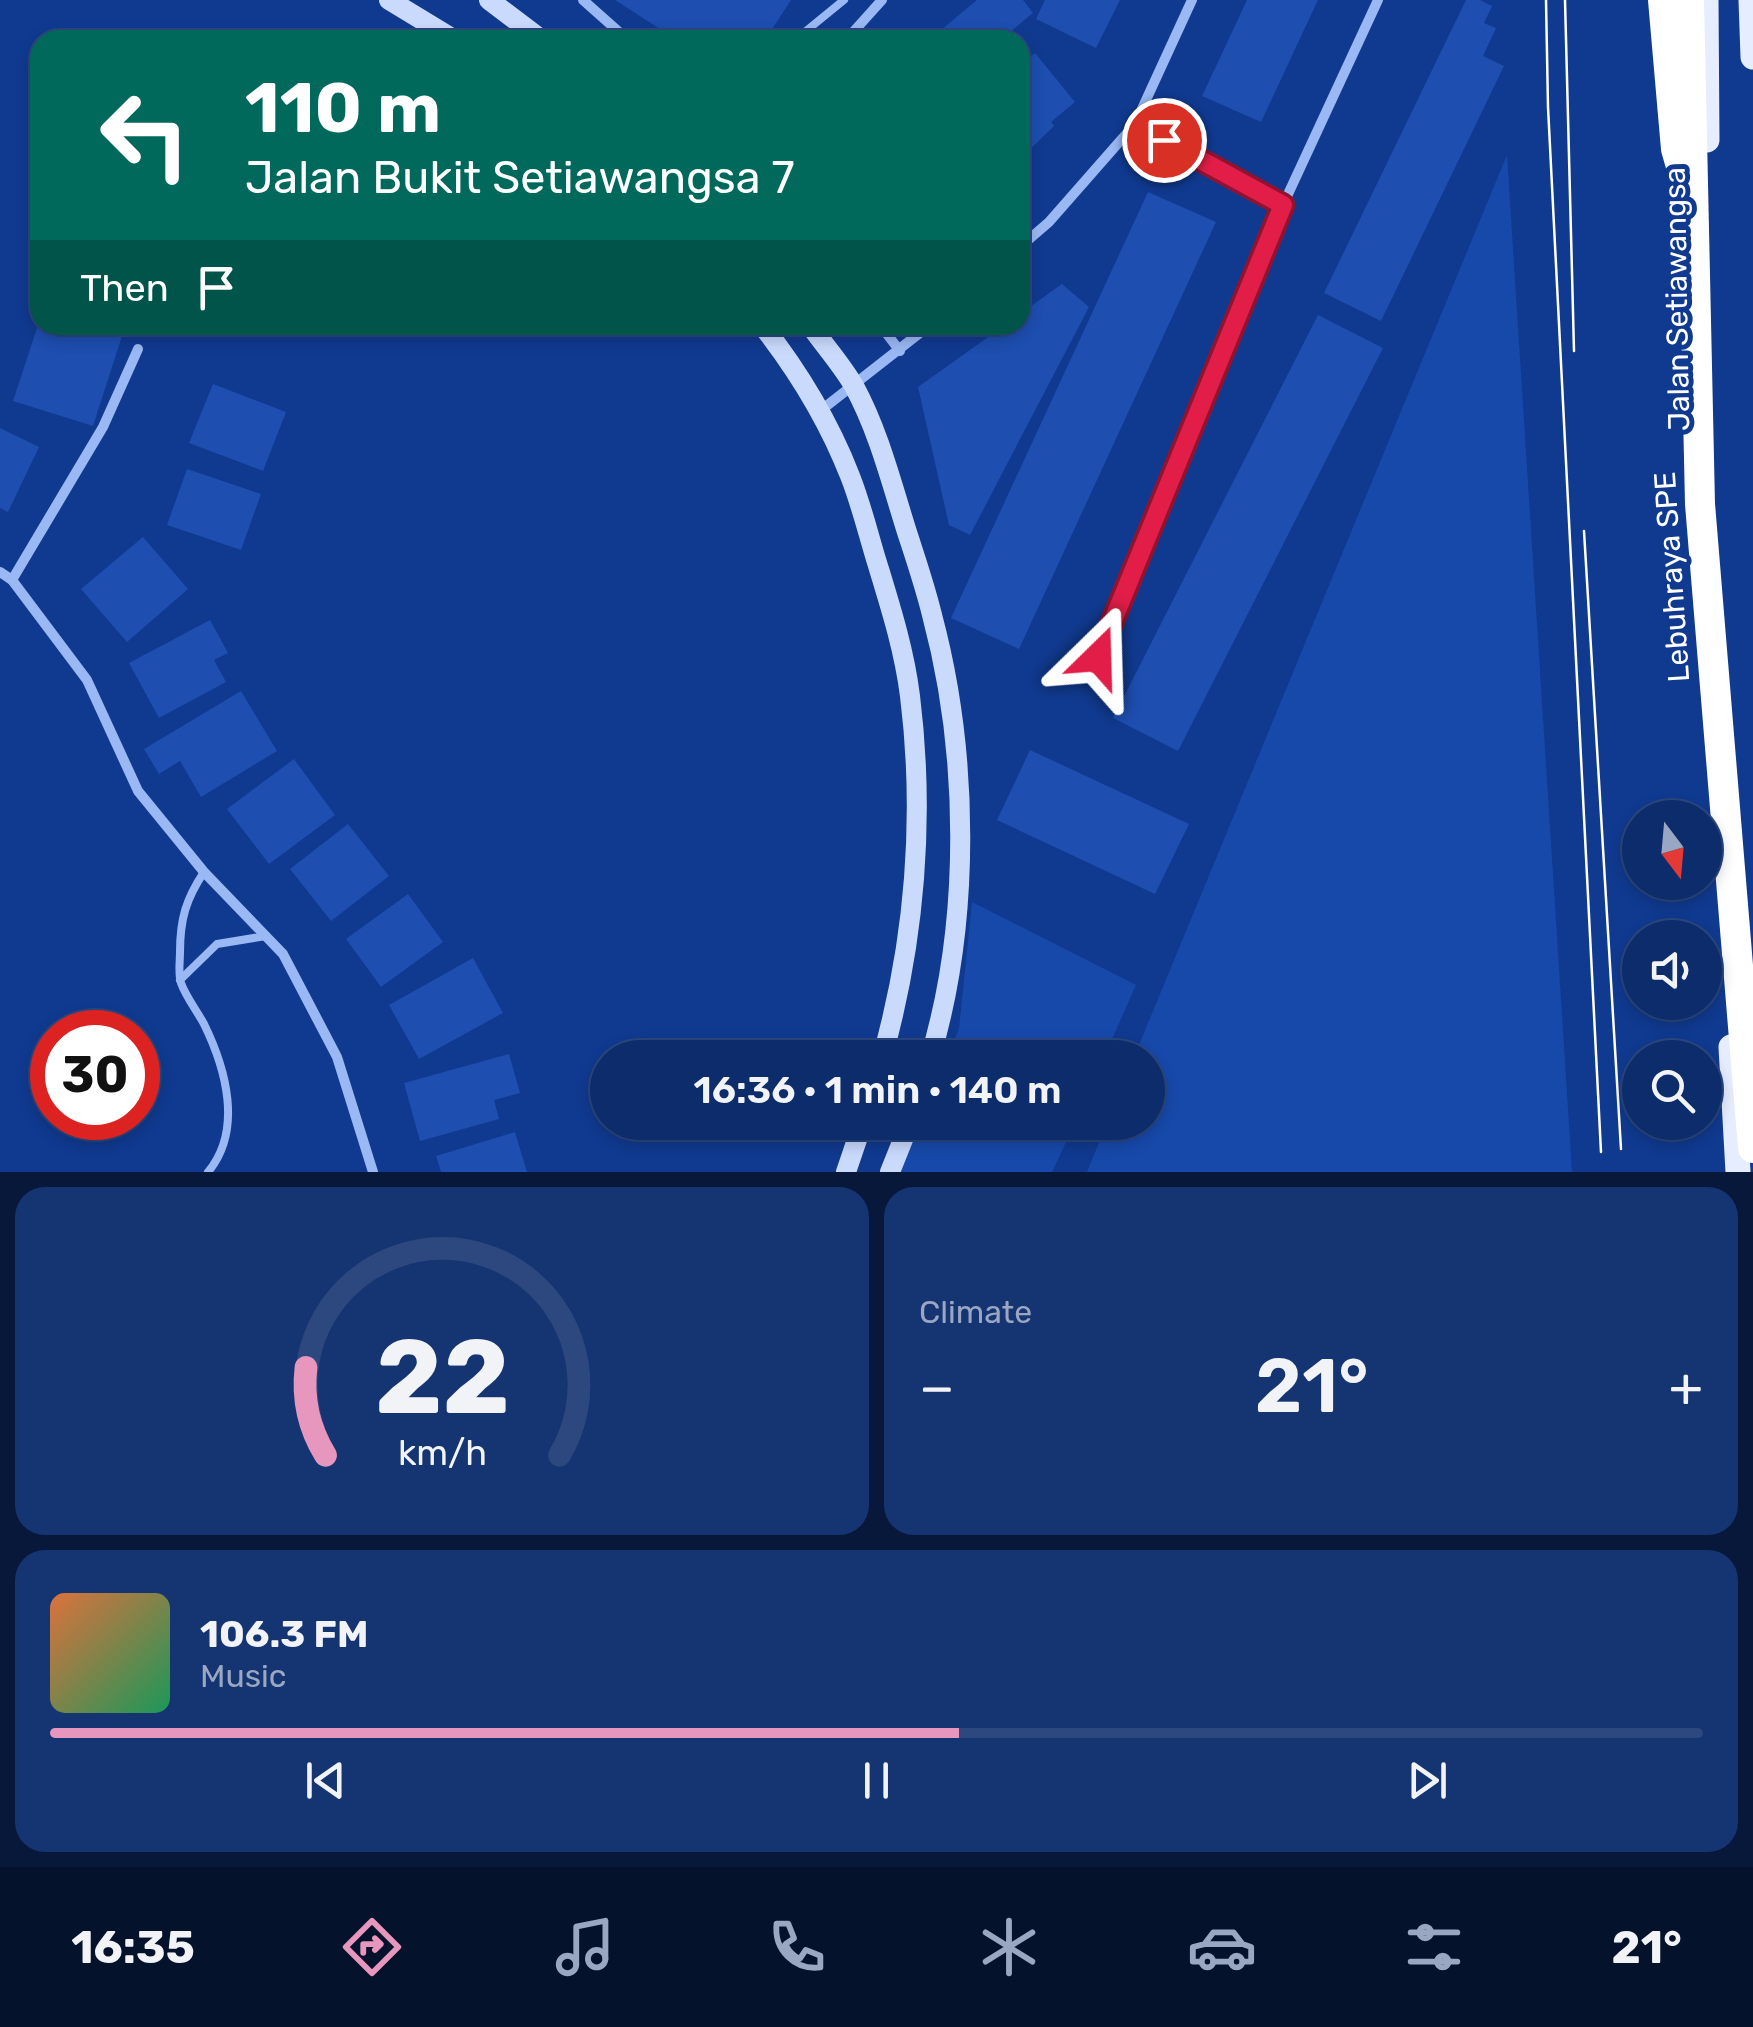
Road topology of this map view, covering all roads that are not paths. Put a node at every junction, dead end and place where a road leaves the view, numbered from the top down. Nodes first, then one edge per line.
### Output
1 (389, 0) edge
2 (488, 0) edge
3 (583, 0) edge
4 (882, 0) edge
5 (1192, 0) edge
6 (1378, 0) edge
7 (1663, 0) edge
8 (1689, 0) edge
9 (1706, 0) edge
10 (1751, 0) edge
11 (840, 2) edge
12 (438, 30) edge
13 (528, 30) edge
14 (617, 30) edge
15 (807, 30) edge
16 (855, 30) edge
17 (1753, 57) edge
18 (1134, 124) junction
19 (1283, 205) junction
20 (1030, 237) edge
21 (1708, 262) junction
22 (770, 335) edge
23 (817, 335) edge
24 (888, 335) edge
25 (918, 335) edge
26 (138, 350) dead end
27 (900, 351) junction
28 (854, 386) junction
29 (820, 411) junction
30 (1716, 565) junction
31 (0, 572) edge
32 (12, 580) junction
33 (1098, 657) dead end
34 (204, 872) junction
35 (266, 936) junction
36 (180, 980) junction
37 (887, 1040) edge
38 (935, 1040) edge
39 (1753, 1074) edge
40 (857, 1140) edge
41 (903, 1140) edge
42 (1753, 1148) edge
43 (208, 1172) edge
44 (373, 1172) edge
45 (846, 1172) edge
46 (890, 1172) edge
47 (1738, 1172) edge

1 - 12 street
2 - 13 street
3 - 14 street
4 - 16 street
5 - 18 street
6 - 19 street
7 - 21 highway
8 - 42 highway, Lebuhraya SPE, bridge
9 - 21 main road, Jalan Setiawangsa
10 - 17 main road
11 - 15 lane
18 - 19 street
18 - 20 street
19 - 33 street
21 - 30 main road, Jalan Setiawangsa
22 - 29 street
23 - 28 street
24 - 27 street
25 - 27 street
26 - 32 street
27 - 28 street
28 - 29 street
28 - 38 street
29 - 37 street
30 - 39 main road, Jalan Setiawangsa
30 - 47 main road
31 - 32 street
32 - 34 street
34 - 35 street
34 - 36 lane
35 - 36 lane
35 - 44 street
36 - 43 lane
40 - 45 street
41 - 46 street

